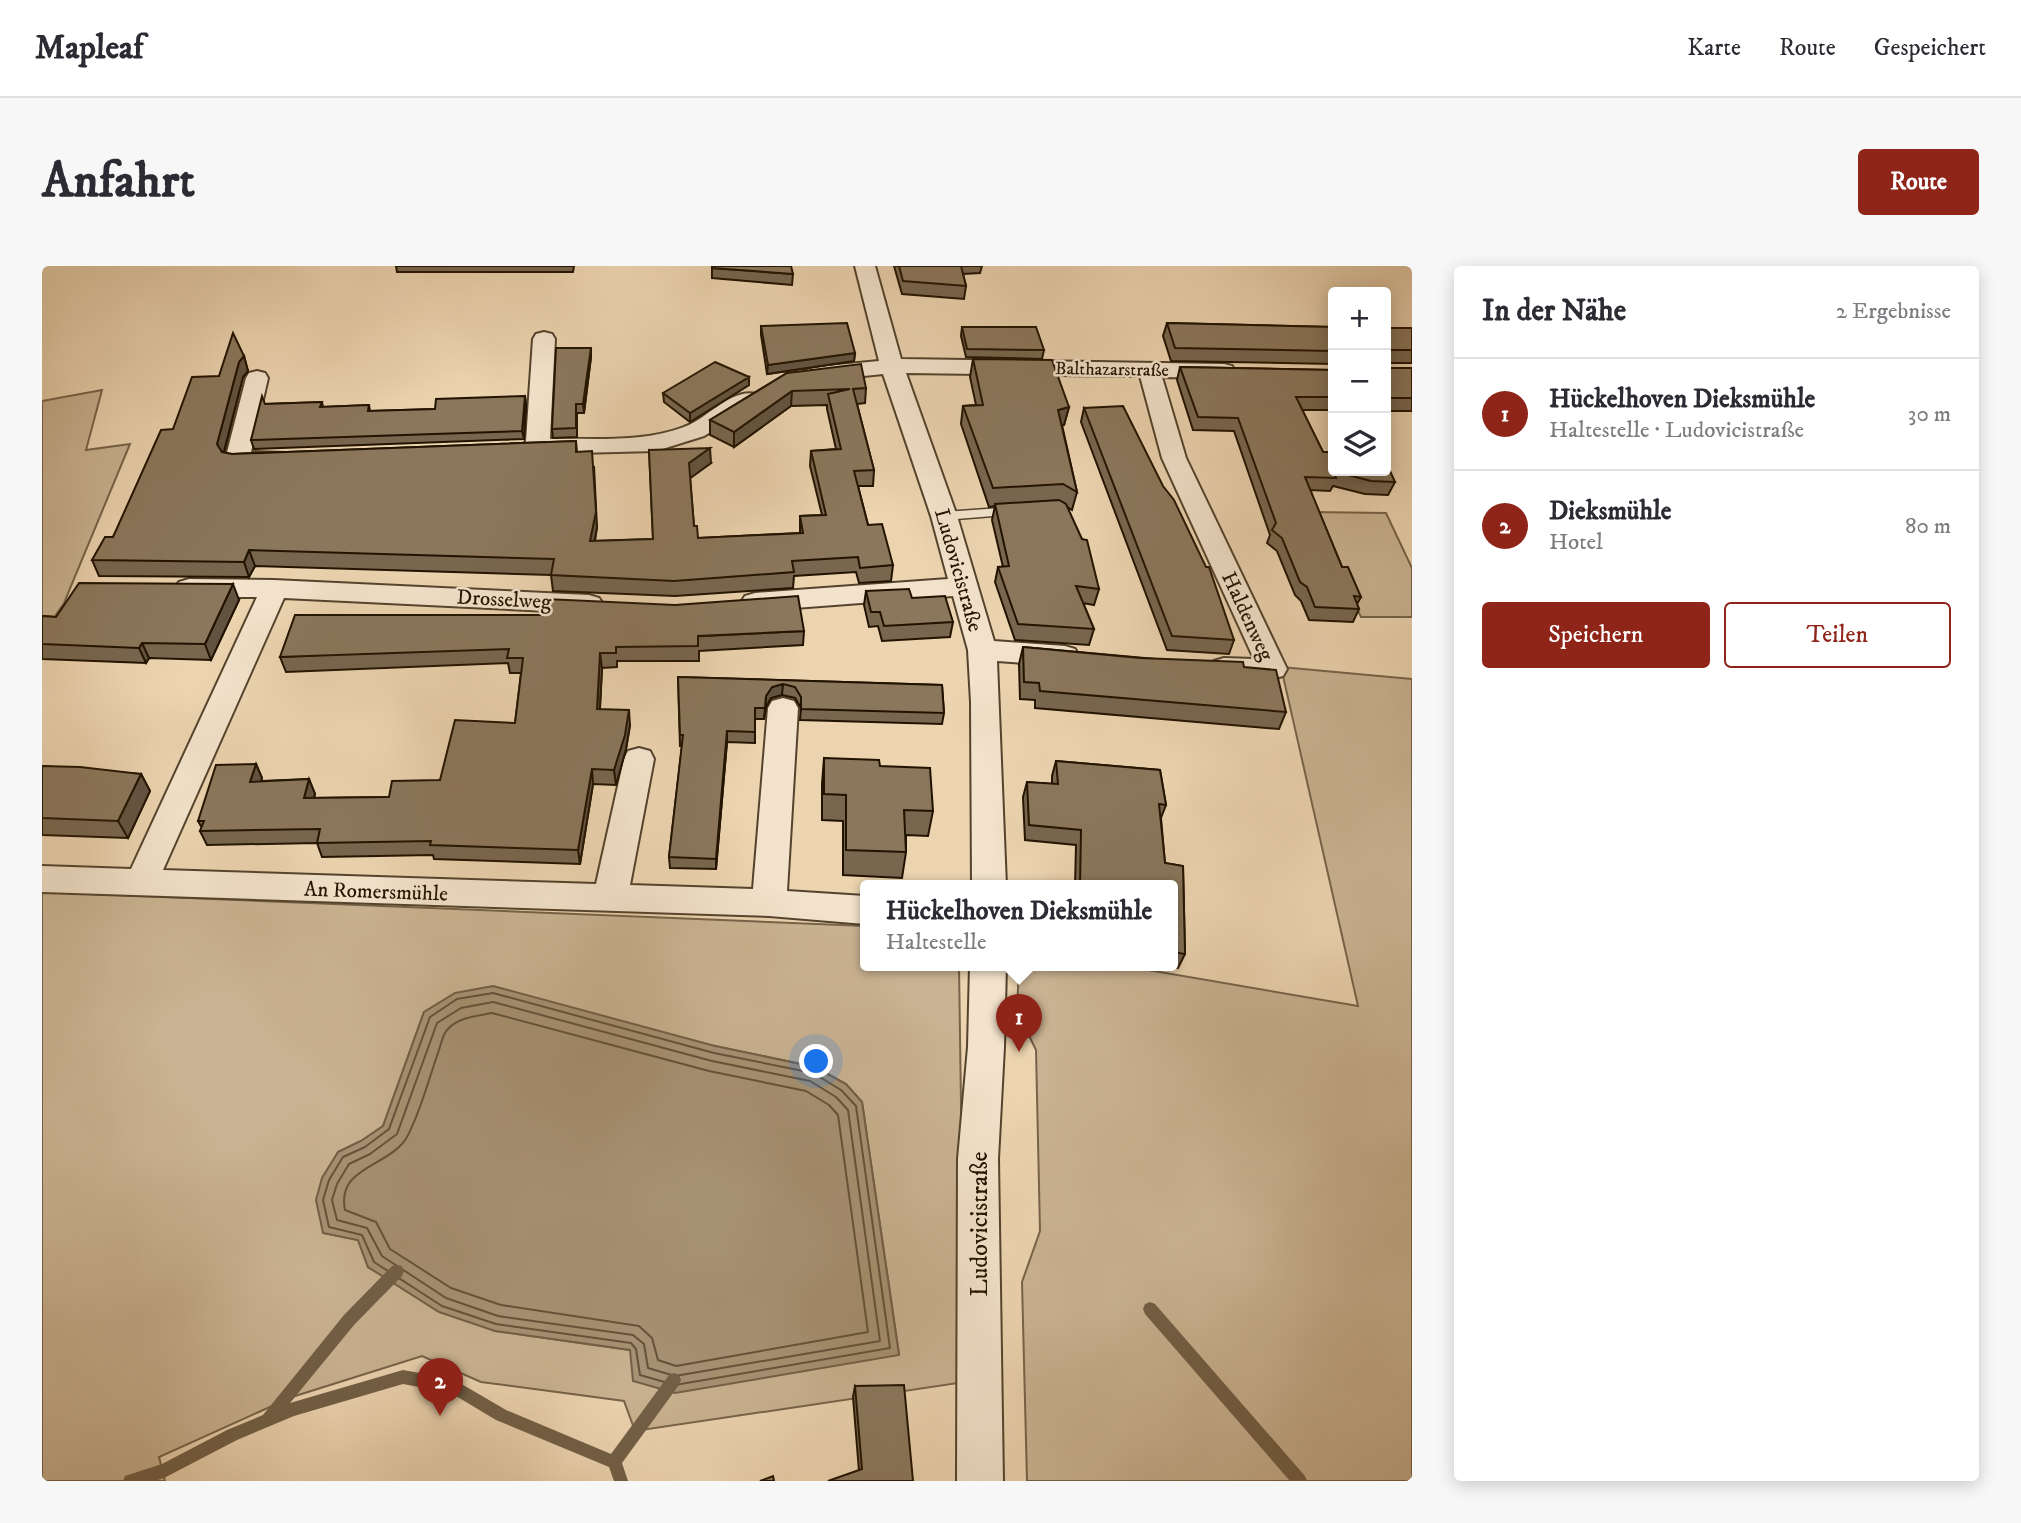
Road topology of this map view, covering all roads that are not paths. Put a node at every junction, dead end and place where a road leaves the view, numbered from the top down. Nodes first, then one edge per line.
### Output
1 (865, 266) edge
2 (544, 339) dead end
3 (892, 366) junction
4 (1149, 369) junction
5 (1243, 371) edge
6 (792, 377) edge
7 (257, 378) dead end
8 (769, 385) edge
9 (538, 447) junction
10 (511, 448) edge
11 (305, 457) edge
12 (1024, 510) edge
13 (944, 516) junction
14 (965, 586) junction
15 (165, 587) edge
16 (274, 589) junction
17 (730, 604) edge
18 (620, 605) edge
19 (982, 650) junction
20 (1088, 658) edge
21 (1194, 666) edge
22 (783, 708) dead end
23 (639, 759) dead end
24 (42, 879) edge
25 (989, 880) edge
26 (141, 883) junction
27 (610, 899) junction
28 (769, 903) junction
29 (860, 910) edge
30 (988, 971) edge
31 (980, 1481) edge

1 - 3 street, Ludovicistraße
2 - 9 street
3 - 4 street, Balthazarstraße
3 - 6 street, Balthazarstraße
3 - 13 street, Ludovicistraße
4 - 5 street, Balthazarstraße
4 - 21 street, Haldenweg
7 - 11 street
8 - 9 street
9 - 10 street
12 - 13 lane
13 - 14 street, Ludovicistraße
14 - 17 street
14 - 19 street, Ludovicistraße
15 - 16 street, Drosselweg
16 - 18 street, Drosselweg
16 - 26 street
19 - 20 street
19 - 25 street, Ludovicistraße
22 - 28 street
23 - 27 street
24 - 26 street, An Romersmühle
26 - 27 street, An Romersmühle
27 - 28 street, An Romersmühle
28 - 29 street, An Romersmühle
30 - 31 street, Ludovicistraße

